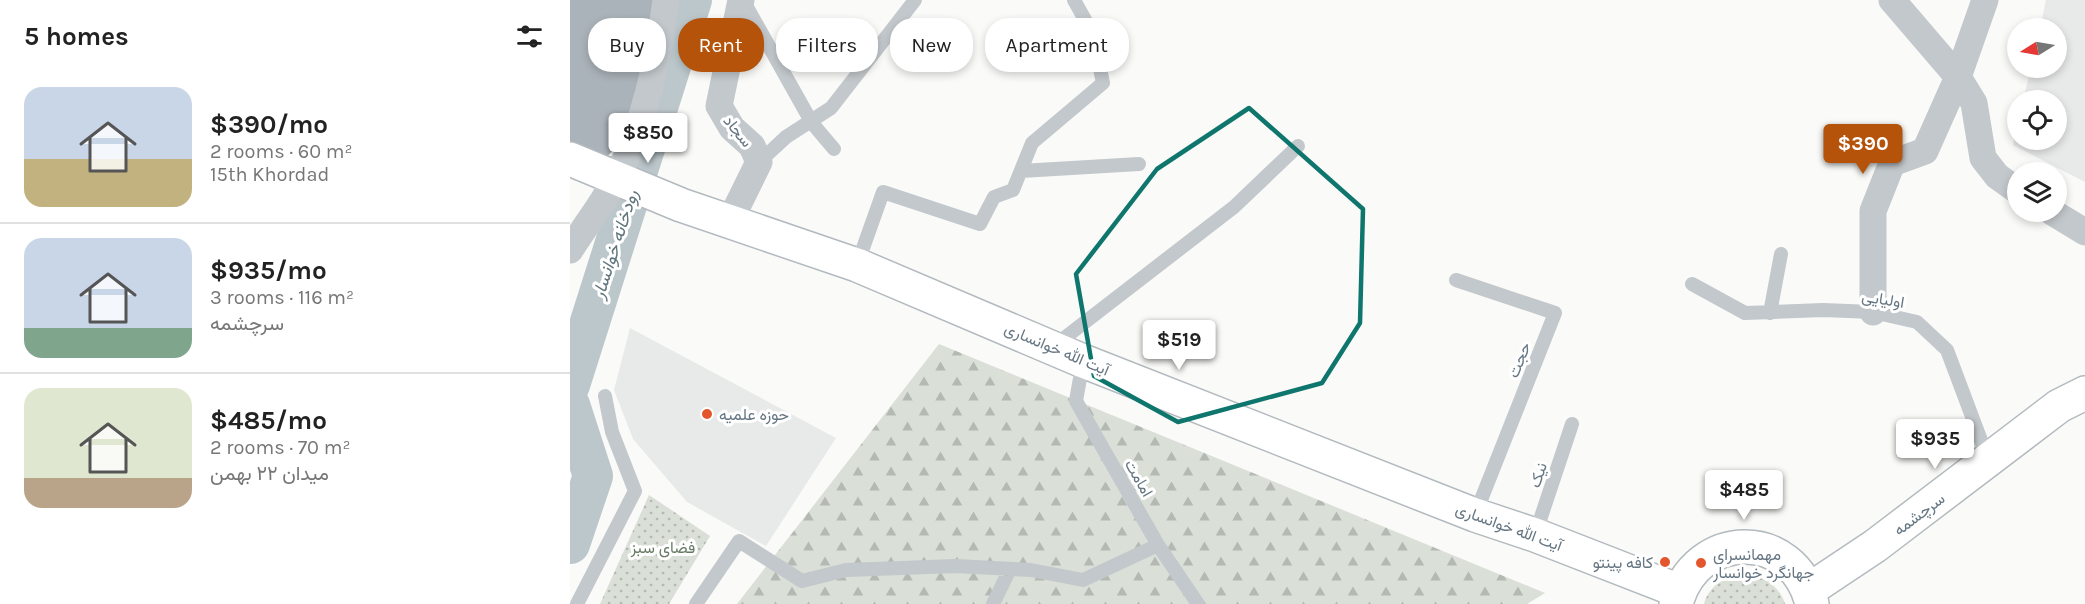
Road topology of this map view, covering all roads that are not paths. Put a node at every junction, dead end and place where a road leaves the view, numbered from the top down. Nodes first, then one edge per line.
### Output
1 (666, 0) edge
2 (742, 0) edge
3 (915, 0) edge
4 (1074, 0) edge
5 (1892, 0) edge
6 (1985, 0) edge
7 (1958, 77) junction
8 (812, 123) junction
9 (1298, 146) dead end
10 (834, 149) dead end
11 (570, 159) edge
12 (759, 162) junction
13 (1139, 164) dead end
14 (1020, 171) junction
15 (616, 178) junction
16 (2007, 183) edge
17 (730, 221) junction
18 (2067, 221) edge
19 (2085, 232) edge
20 (570, 250) edge
21 (1781, 254) dead end
22 (857, 265) junction
23 (1456, 280) dead end
24 (1692, 284) dead end
25 (1873, 312) junction
26 (1770, 313) junction
27 (1053, 347) junction
28 (1083, 361) junction
29 (2085, 393) edge
30 (605, 396) dead end
31 (1572, 424) dead end
32 (1989, 461) junction
33 (1475, 515) junction
34 (1535, 535) junction
35 (1158, 545) junction
36 (1010, 569) junction
37 (1677, 597) edge
38 (1810, 597) edge
39 (577, 604) edge
40 (696, 604) edge
41 (993, 604) edge
42 (1198, 604) edge

1 - 15 street
2 - 8 lane
2 - 12 street, سجاد
3 - 8 lane
4 - 14 lane
5 - 7 street
6 - 7 street
7 - 16 street
7 - 25 street
8 - 10 lane
8 - 12 lane
9 - 27 lane
11 - 15 main road, آیت الله خوانساری
12 - 17 street, سجاد
13 - 14 lane
14 - 22 lane
15 - 17 main road, آیت الله خوانساری
15 - 20 street
17 - 22 main road, آیت الله خوانساری
18 - 19 street
21 - 26 lane
22 - 27 main road, آیت الله خوانساری
23 - 33 lane, حجت
24 - 26 lane, اولیایی
25 - 26 lane, اولیایی
25 - 32 lane, اولیایی
27 - 28 main road, آیت الله خوانساری
28 - 33 main road, آیت الله خوانساری
28 - 35 lane, امامت
29 - 32 main road, سرچشمه
30 - 39 lane
31 - 34 lane, نیک
32 - 38 main road, سرچشمه
33 - 34 main road, آیت الله خوانساری
34 - 37 main road, آیت الله خوانساری
35 - 36 lane
35 - 42 lane, امامت
36 - 40 lane
36 - 41 lane
37 - 38 main road

